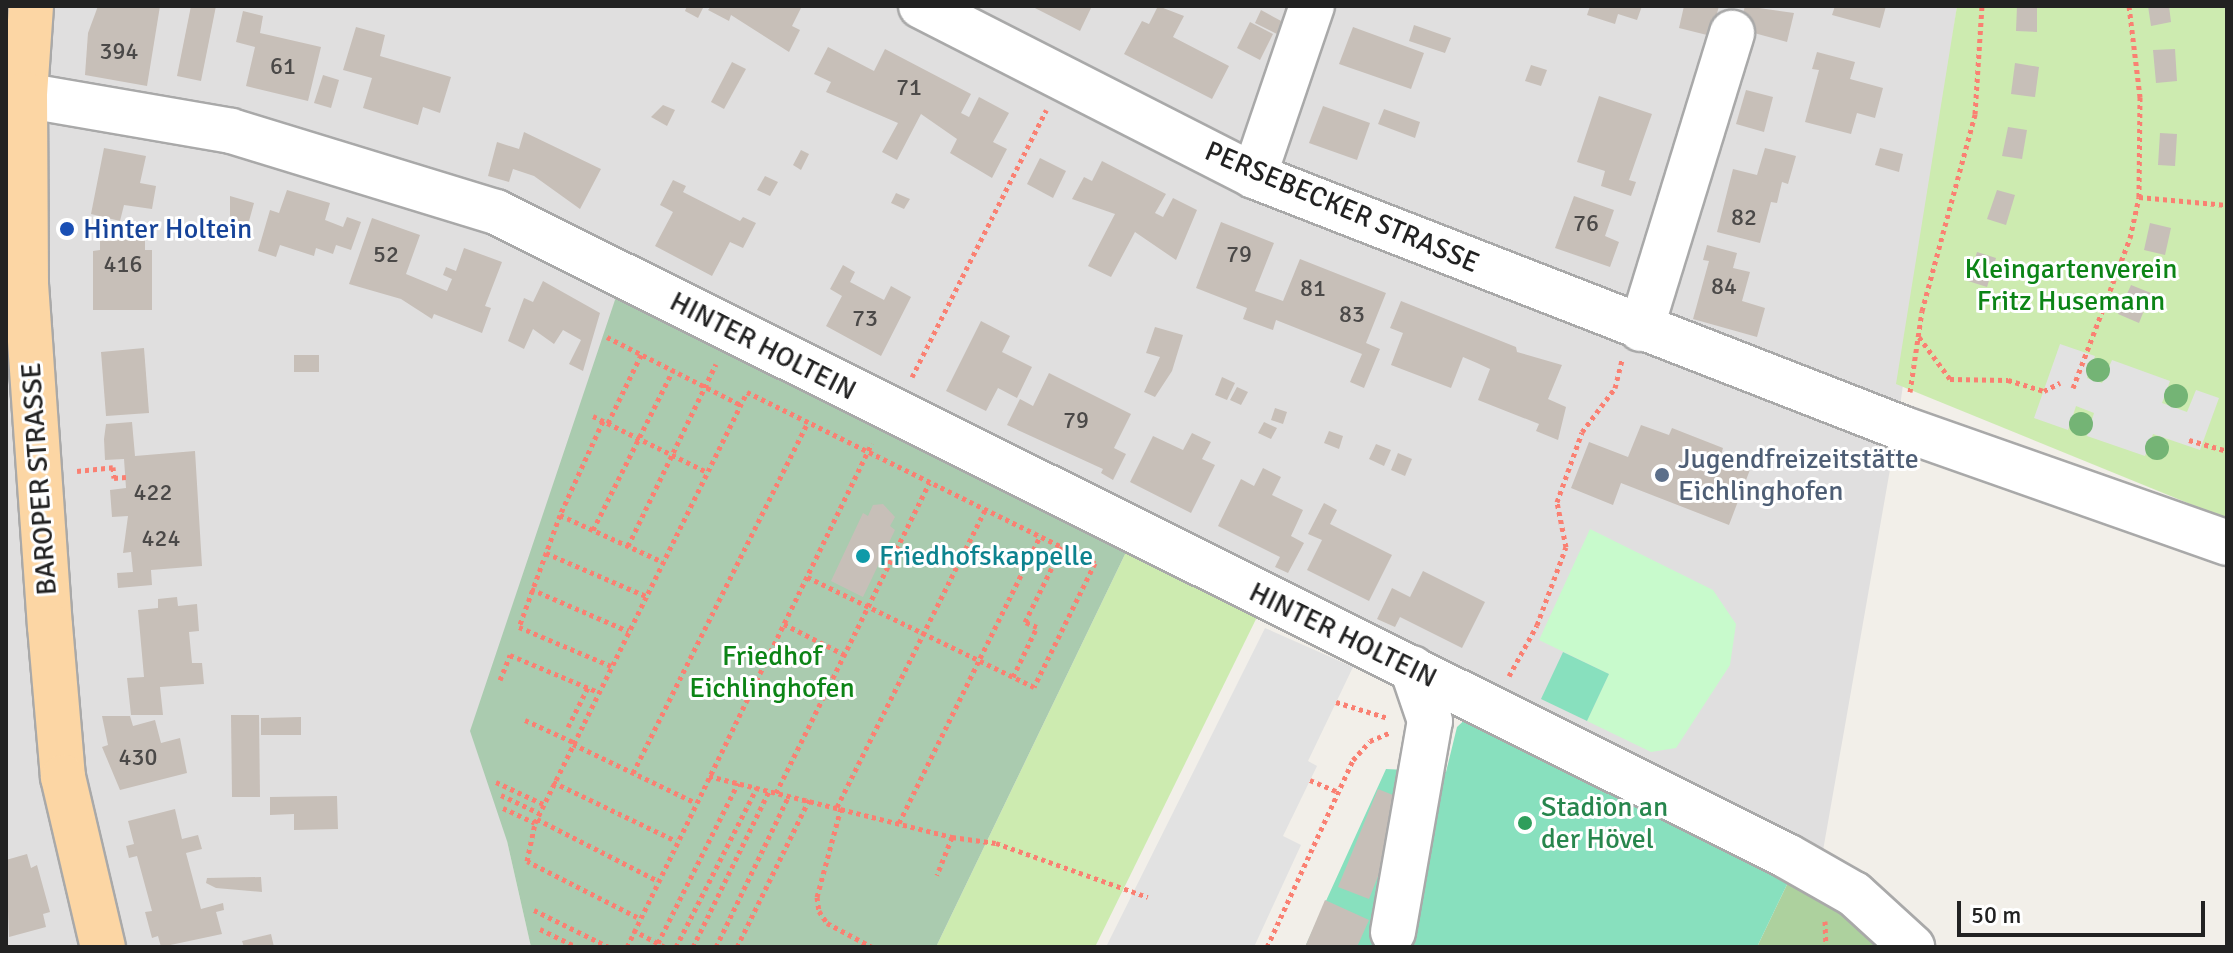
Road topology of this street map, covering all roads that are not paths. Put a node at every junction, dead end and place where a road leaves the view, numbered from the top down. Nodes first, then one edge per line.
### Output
1 (31, 6) edge
2 (921, 6) edge
3 (1312, 6) edge
4 (1732, 33) dead end
5 (16, 93) edge
6 (1254, 176) junction
7 (1632, 347) junction
8 (2227, 543) edge
9 (1412, 668) junction
10 (1393, 932) dead end
11 (103, 947) edge
12 (1912, 947) edge

1 - 5 main road, BAROPER STRASSE
2 - 6 street, PERSEBECKER STRASSE
3 - 6 street
4 - 7 street
5 - 9 street, HINTER HOLTEIN
5 - 11 main road, BAROPER STRASSE
6 - 7 street, PERSEBECKER STRASSE
7 - 8 street, PERSEBECKER STRASSE
9 - 10 street
9 - 12 street, HINTER HOLTEIN

